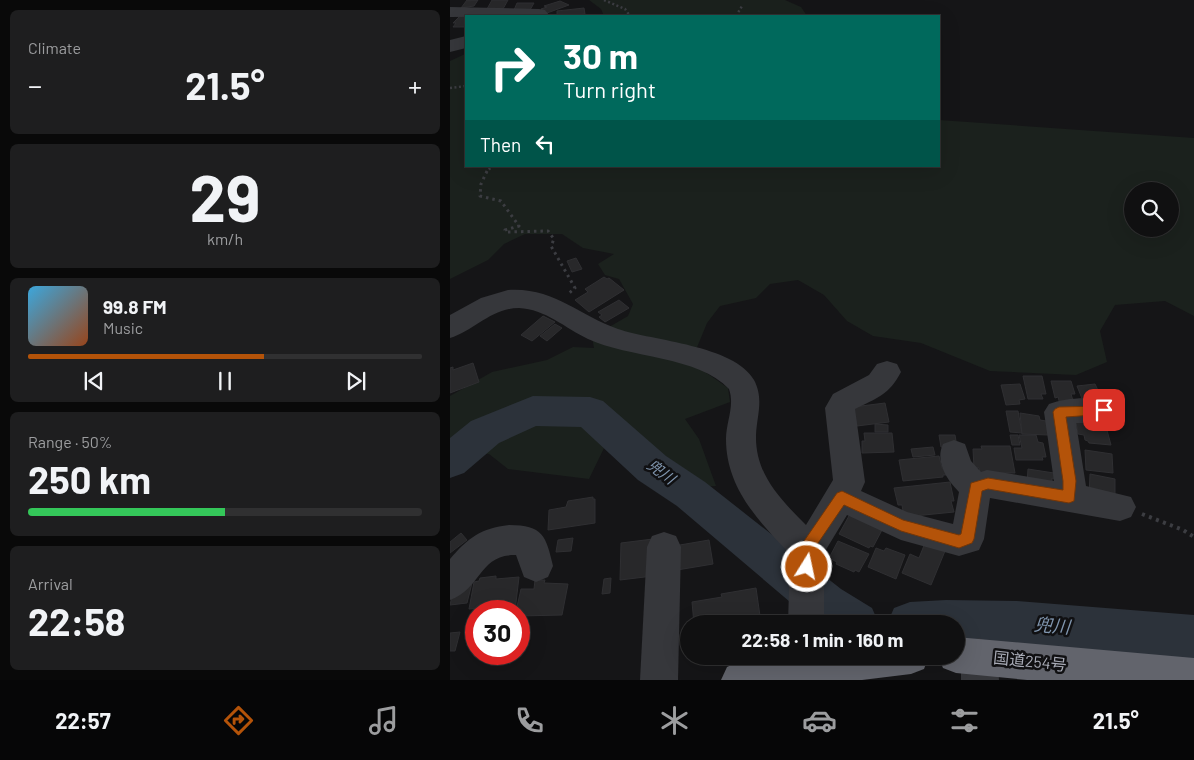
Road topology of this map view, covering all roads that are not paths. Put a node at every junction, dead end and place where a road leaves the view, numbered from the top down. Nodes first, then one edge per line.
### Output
1 (513, 6) edge
2 (450, 12) edge
3 (540, 15) edge
4 (465, 42) edge
5 (450, 46) edge
6 (450, 328) edge
7 (887, 372) dead end
8 (1104, 410) dead end
9 (954, 453) dead end
10 (976, 487) junction
11 (842, 497) junction
12 (1069, 497) junction
13 (1120, 507) road end
14 (664, 547) dead end
15 (807, 548) junction
16 (536, 566) dead end
17 (450, 584) edge
18 (806, 615) edge
19 (972, 664) edge
20 (837, 665) edge
21 (780, 672) edge
22 (1194, 677) edge
23 (659, 680) edge

1 - 2 street
1 - 3 street
4 - 5 street
6 - 15 street
7 - 11 street
8 - 12 street
9 - 10 street
10 - 11 street
10 - 12 street
11 - 15 street
12 - 13 street
14 - 23 street
15 - 18 street
16 - 17 street
19 - 22 highway, 国道254号
20 - 21 highway

